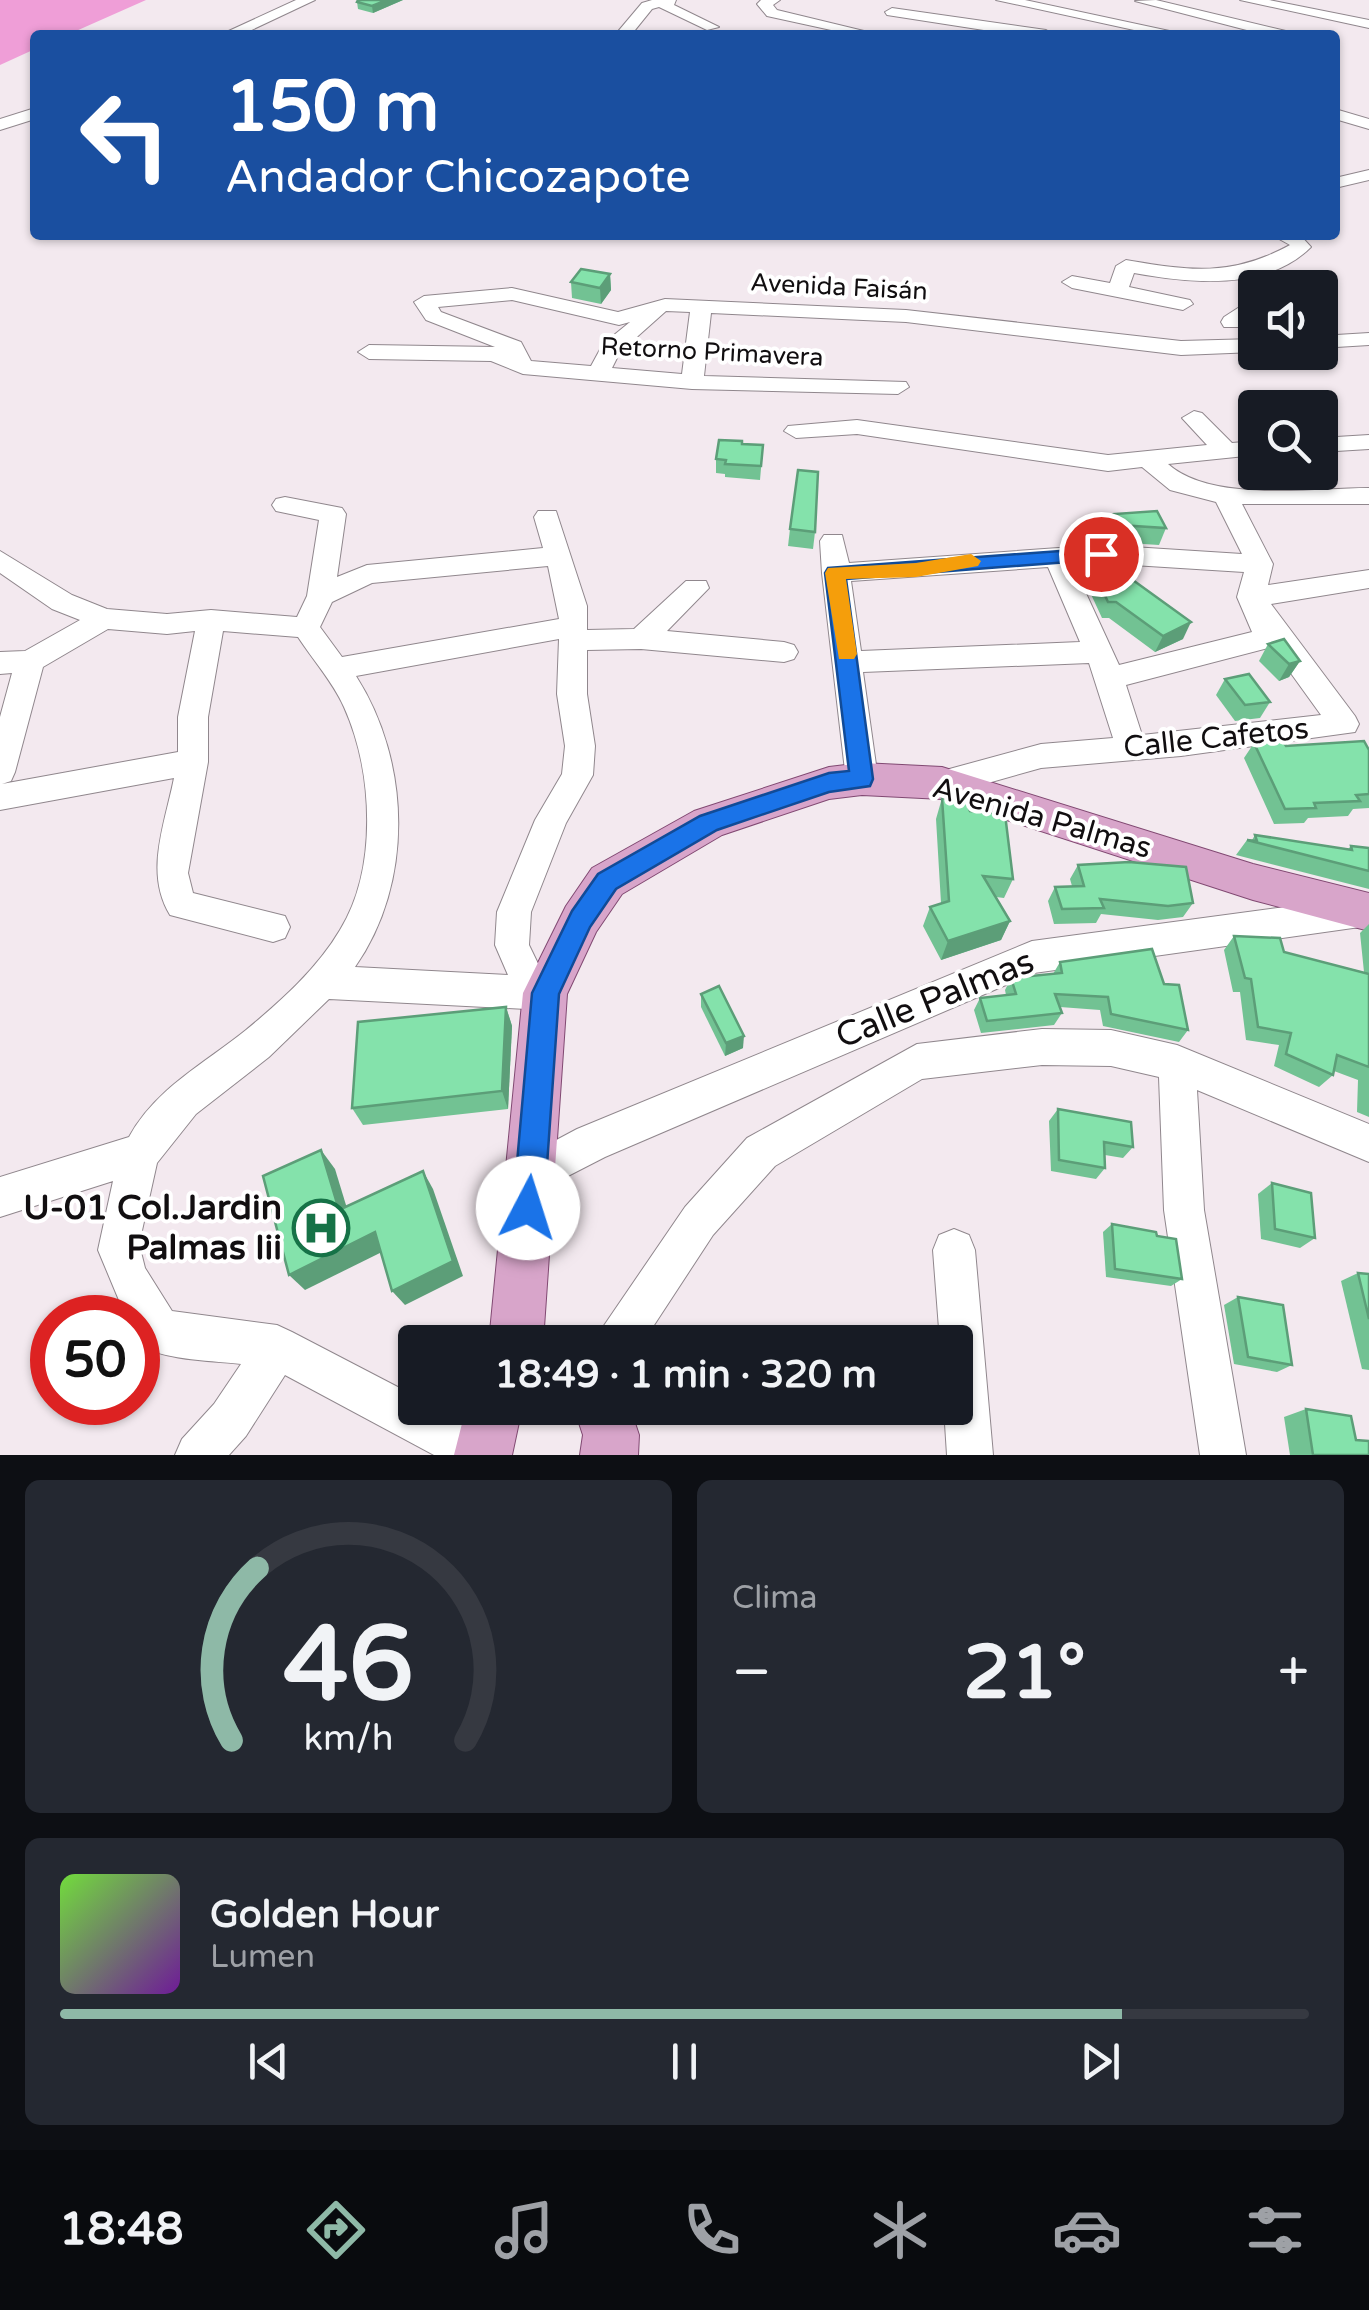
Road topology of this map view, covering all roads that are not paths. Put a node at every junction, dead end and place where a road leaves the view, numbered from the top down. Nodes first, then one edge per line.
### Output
1 (308, 0) edge
2 (668, 0) edge
3 (908, 0) edge
4 (1003, 0) edge
5 (1142, 0) edge
6 (1220, 0) edge
7 (1247, 0) edge
8 (768, 4) edge
9 (1040, 6) junction
10 (892, 12) junction
11 (1202, 14) junction
12 (1102, 18) junction
13 (1364, 24) edge
14 (712, 27) dead end
15 (239, 30) edge
16 (626, 30) edge
17 (847, 30) edge
18 (865, 30) edge
19 (1011, 30) edge
20 (1043, 30) edge
21 (1099, 30) edge
22 (1156, 30) edge
23 (1184, 30) edge
24 (1265, 30) edge
25 (1340, 36) edge
26 (30, 115) edge
27 (1340, 115) edge
28 (0, 124) edge
29 (1369, 124) edge
30 (1340, 172) edge
31 (1367, 175) edge
32 (1340, 181) edge
33 (1295, 240) edge
34 (1272, 270) edge
35 (1238, 277) edge
36 (1072, 282) dead end
37 (1118, 290) junction
38 (1183, 304) dead end
39 (665, 305) junction
40 (702, 308) junction
41 (1238, 317) edge
42 (1232, 322) dead end
43 (1369, 339) edge
44 (1338, 341) edge
45 (1238, 346) edge
46 (369, 352) dead end
47 (523, 367) junction
48 (598, 374) junction
49 (692, 382) junction
50 (898, 387) dead end
51 (1194, 418) dead end
52 (796, 431) dead end
53 (1369, 442) edge
54 (1338, 444) edge
55 (1224, 449) junction
56 (1238, 449) edge
57 (1147, 458) junction
58 (1224, 494) junction
59 (1369, 496) edge
60 (285, 504) dead end
61 (548, 518) dead end
62 (833, 542) dead end
63 (557, 556) junction
64 (1057, 558) junction
65 (0, 560) edge
66 (1260, 564) junction
67 (835, 573) junction
68 (1369, 579) edge
69 (696, 588) dead end
70 (1251, 597) junction
71 (314, 612) junction
72 (104, 619) junction
73 (210, 620) junction
74 (575, 633) junction
75 (641, 638) junction
76 (784, 652) dead end
77 (15, 662) edge
78 (848, 662) junction
79 (1103, 665) junction
80 (338, 668) junction
81 (1130, 749) junction
82 (193, 762) junction
83 (0, 772) edge
84 (862, 779) junction
85 (942, 784) junction
86 (0, 797) edge
87 (1367, 912) edge
88 (274, 927) dead end
89 (322, 982) junction
90 (539, 992) junction
91 (1178, 1063) junction
92 (1369, 1143) edge
93 (141, 1154) junction
94 (531, 1174) junction
95 (0, 1197) edge
96 (954, 1250) dead end
97 (518, 1325) edge
98 (629, 1325) edge
99 (277, 1348) junction
100 (489, 1425) edge
101 (608, 1425) edge
102 (198, 1455) edge
103 (481, 1455) edge
104 (609, 1455) edge
105 (970, 1455) edge
106 (1223, 1455) edge

1 - 15 street
2 - 14 street
2 - 16 street
3 - 10 street
4 - 9 street
5 - 11 street
6 - 11 street
7 - 13 street
8 - 17 street
9 - 12 street
9 - 20 street
10 - 18 street
10 - 19 street
11 - 23 street
11 - 24 street
12 - 21 street
12 - 22 street
13 - 25 street
26 - 28 street
27 - 29 street
30 - 31 street
31 - 32 street
33 - 34 street
35 - 37 street
36 - 37 street
37 - 38 street
39 - 40 street, Avenida Faisán
39 - 47 street, Avenida Faisán
39 - 48 street
40 - 45 street, Avenida Faisán
40 - 49 street
41 - 42 street
43 - 44 street
46 - 47 street, Retorno Primavera
47 - 48 street, Retorno Primavera
48 - 49 street, Retorno Primavera
49 - 50 street, Retorno Primavera
51 - 55 street
52 - 57 street
53 - 54 street
55 - 56 street
55 - 57 street
57 - 58 street
58 - 59 street
58 - 66 street
60 - 71 street
61 - 63 street
62 - 67 street
63 - 71 street
63 - 74 street
64 - 66 street
64 - 67 street
64 - 79 street
65 - 72 street
66 - 70 street
67 - 78 street
68 - 70 street
69 - 75 street
70 - 79 street
70 - 81 street, Calle Cafetos
71 - 73 street
71 - 80 street
72 - 73 street
72 - 77 street
73 - 82 street
74 - 75 street
74 - 80 street
74 - 90 street
75 - 76 street
77 - 83 street
78 - 79 street
78 - 84 street
79 - 81 street
80 - 89 street
81 - 85 street, Calle Cafetos
82 - 86 street
82 - 88 street
84 - 85 main road, Avenida Palmas
84 - 90 main road, Avenida Palmas
85 - 87 main road, Avenida Palmas
87 - 94 street, Calle Palmas
89 - 90 street
89 - 93 street
90 - 94 main road, Avenida Palmas
91 - 92 street
91 - 98 street
91 - 106 street
93 - 95 street
93 - 99 street
94 - 97 main road, Avenida Palmas
96 - 105 street
99 - 102 street
99 - 103 street
100 - 103 main road
101 - 104 main road

